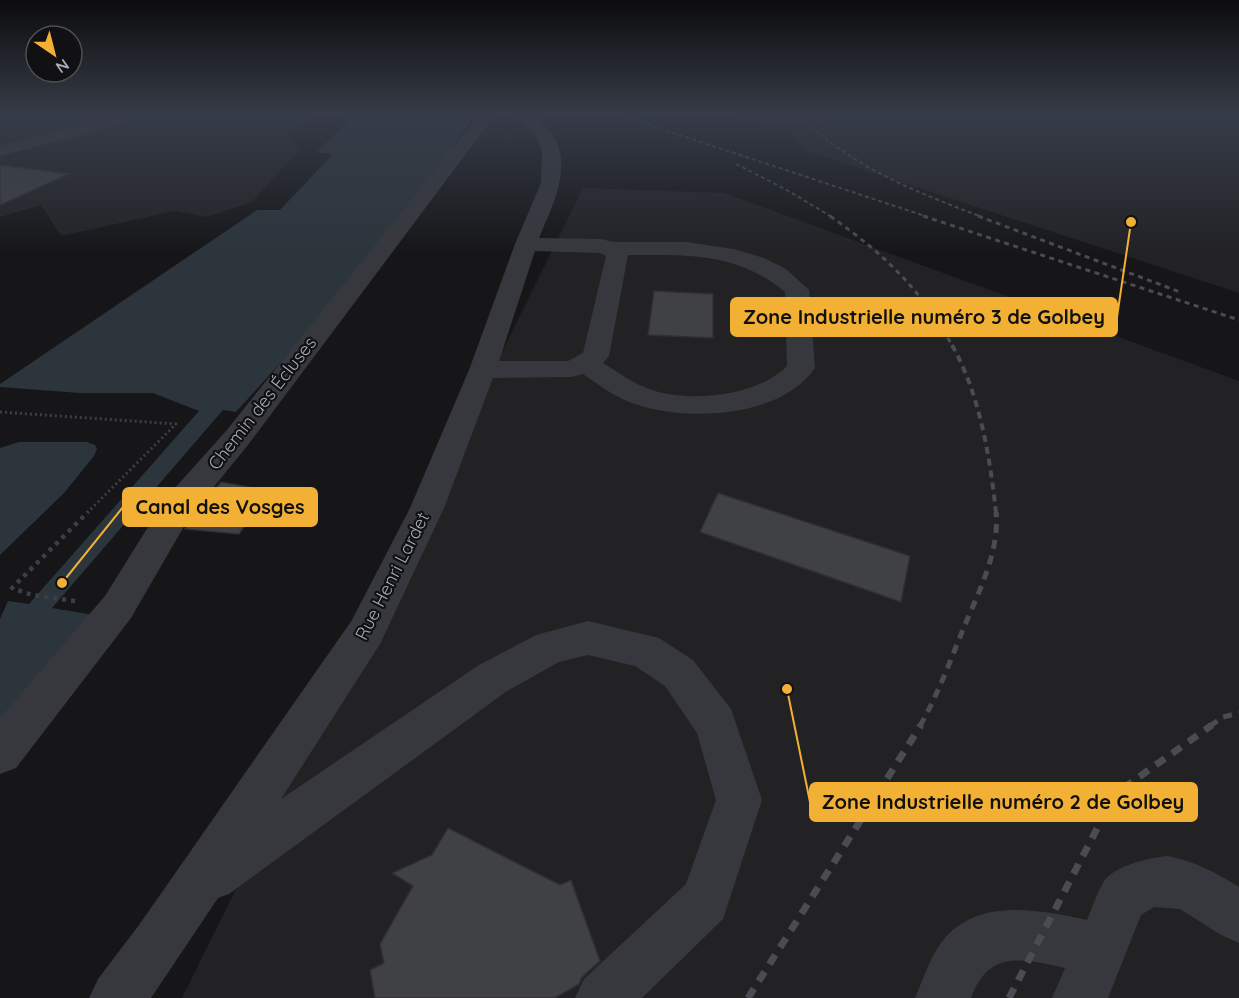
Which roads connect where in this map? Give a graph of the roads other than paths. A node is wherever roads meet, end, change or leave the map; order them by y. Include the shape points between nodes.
1 (451, 162) edge
2 (551, 162) edge
3 (526, 244) junction
4 (612, 249) junction
5 (585, 364) junction
6 (483, 370) junction
7 (0, 752) edge
8 (196, 886) junction
9 (1239, 917) edge
10 (1100, 950) junction
11 (117, 998) edge
12 (603, 998) edge
13 (943, 998) edge
14 (1080, 998) edge

1 - 7 street, Chemin des Écluses via 237,438 178,507 118,607
2 - 3 street, Rue Henri Lardet via 551,183
3 - 4 street
3 - 6 street, Rue Henri Lardet
4 - 5 street via 617,255 596,356
4 - 5 street via 706,249 750,259 783,276 797,290 801,368 786,383 758,395 702,405 642,397
5 - 6 street via 571,369
6 - 8 street, Rue Henri Lardet via 427,508 366,632
8 - 11 street, Rue Henri Lardet
8 - 12 street via 493,678 550,647 588,638 645,651 679,673 716,724 739,800 705,901
9 - 10 street via 1197,889 1158,879 1137,886 1123,897
10 - 13 street via 1040,936 987,938 961,959
10 - 14 street

